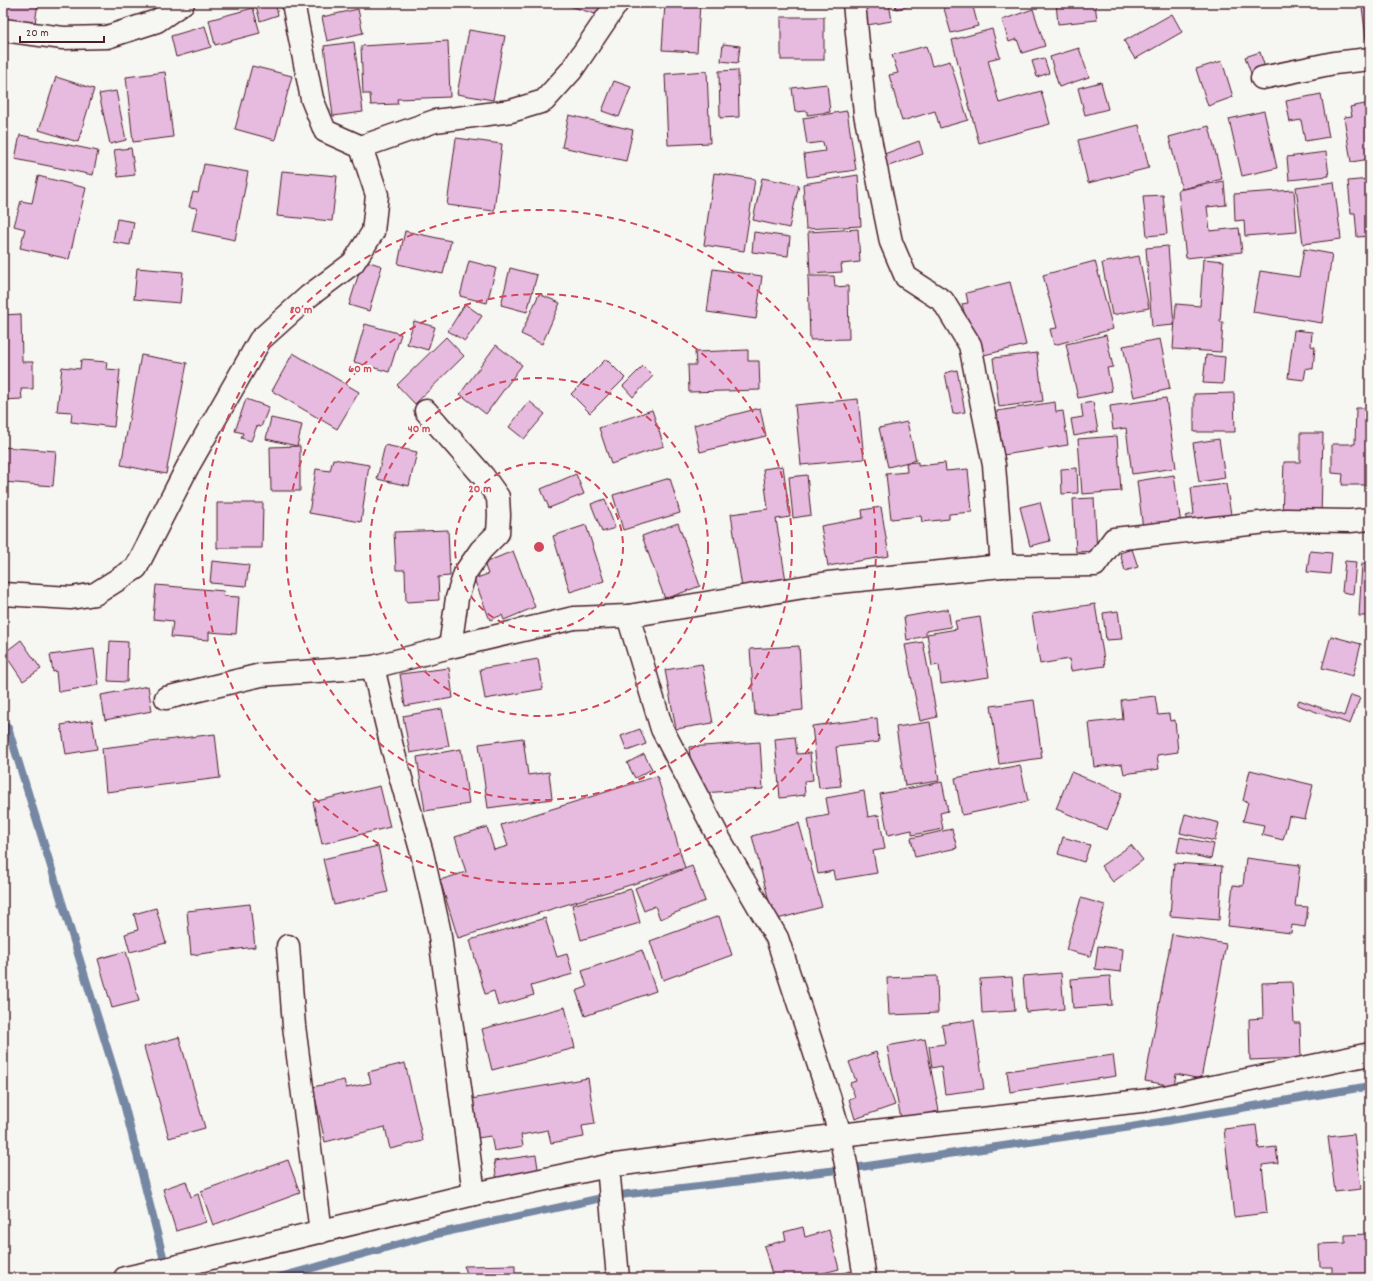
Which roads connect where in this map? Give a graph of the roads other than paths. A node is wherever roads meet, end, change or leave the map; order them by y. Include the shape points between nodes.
1 (183, 3) edge
2 (293, 3) edge
3 (617, 3) edge
4 (854, 3) edge
5 (3, 30) edge
6 (1370, 59) edge
7 (1262, 78) dead end
8 (361, 147) junction
9 (426, 411) dead end
10 (1370, 519) edge
11 (1002, 566) junction
12 (3, 594) edge
13 (628, 616) junction
14 (450, 647) junction
15 (373, 667) junction
16 (166, 698) dead end
17 (288, 946) dead end
18 (1370, 1054) edge
19 (840, 1135) junction
20 (608, 1166) junction
21 (474, 1194) junction
22 (321, 1232) junction
23 (125, 1278) edge
24 (618, 1278) edge
25 (865, 1278) edge

1 - 5 street via 157,21 107,37 62,38
2 - 8 street via 312,99 325,131
3 - 8 street via 571,71 544,101 511,111 435,121
4 - 11 street via 865,114 891,242 906,277 943,301 970,345 994,465
6 - 7 street via 1334,63
8 - 12 street via 377,195 373,232 352,263 309,296 260,340 187,468 136,568 95,594 71,598
9 - 14 street via 498,497 498,533 481,550 465,573 457,598
10 - 11 street via 1286,520 1114,540 1095,565
11 - 13 street via 828,583
13 - 14 street via 574,618
13 - 19 street via 662,729 720,840 778,938
14 - 15 street
15 - 16 street via 261,675
15 - 21 street via 422,852 439,929
17 - 22 street via 294,1026
18 - 19 street via 1150,1100
19 - 20 street
19 - 25 street
20 - 21 street
20 - 24 street
21 - 22 street
22 - 23 street

